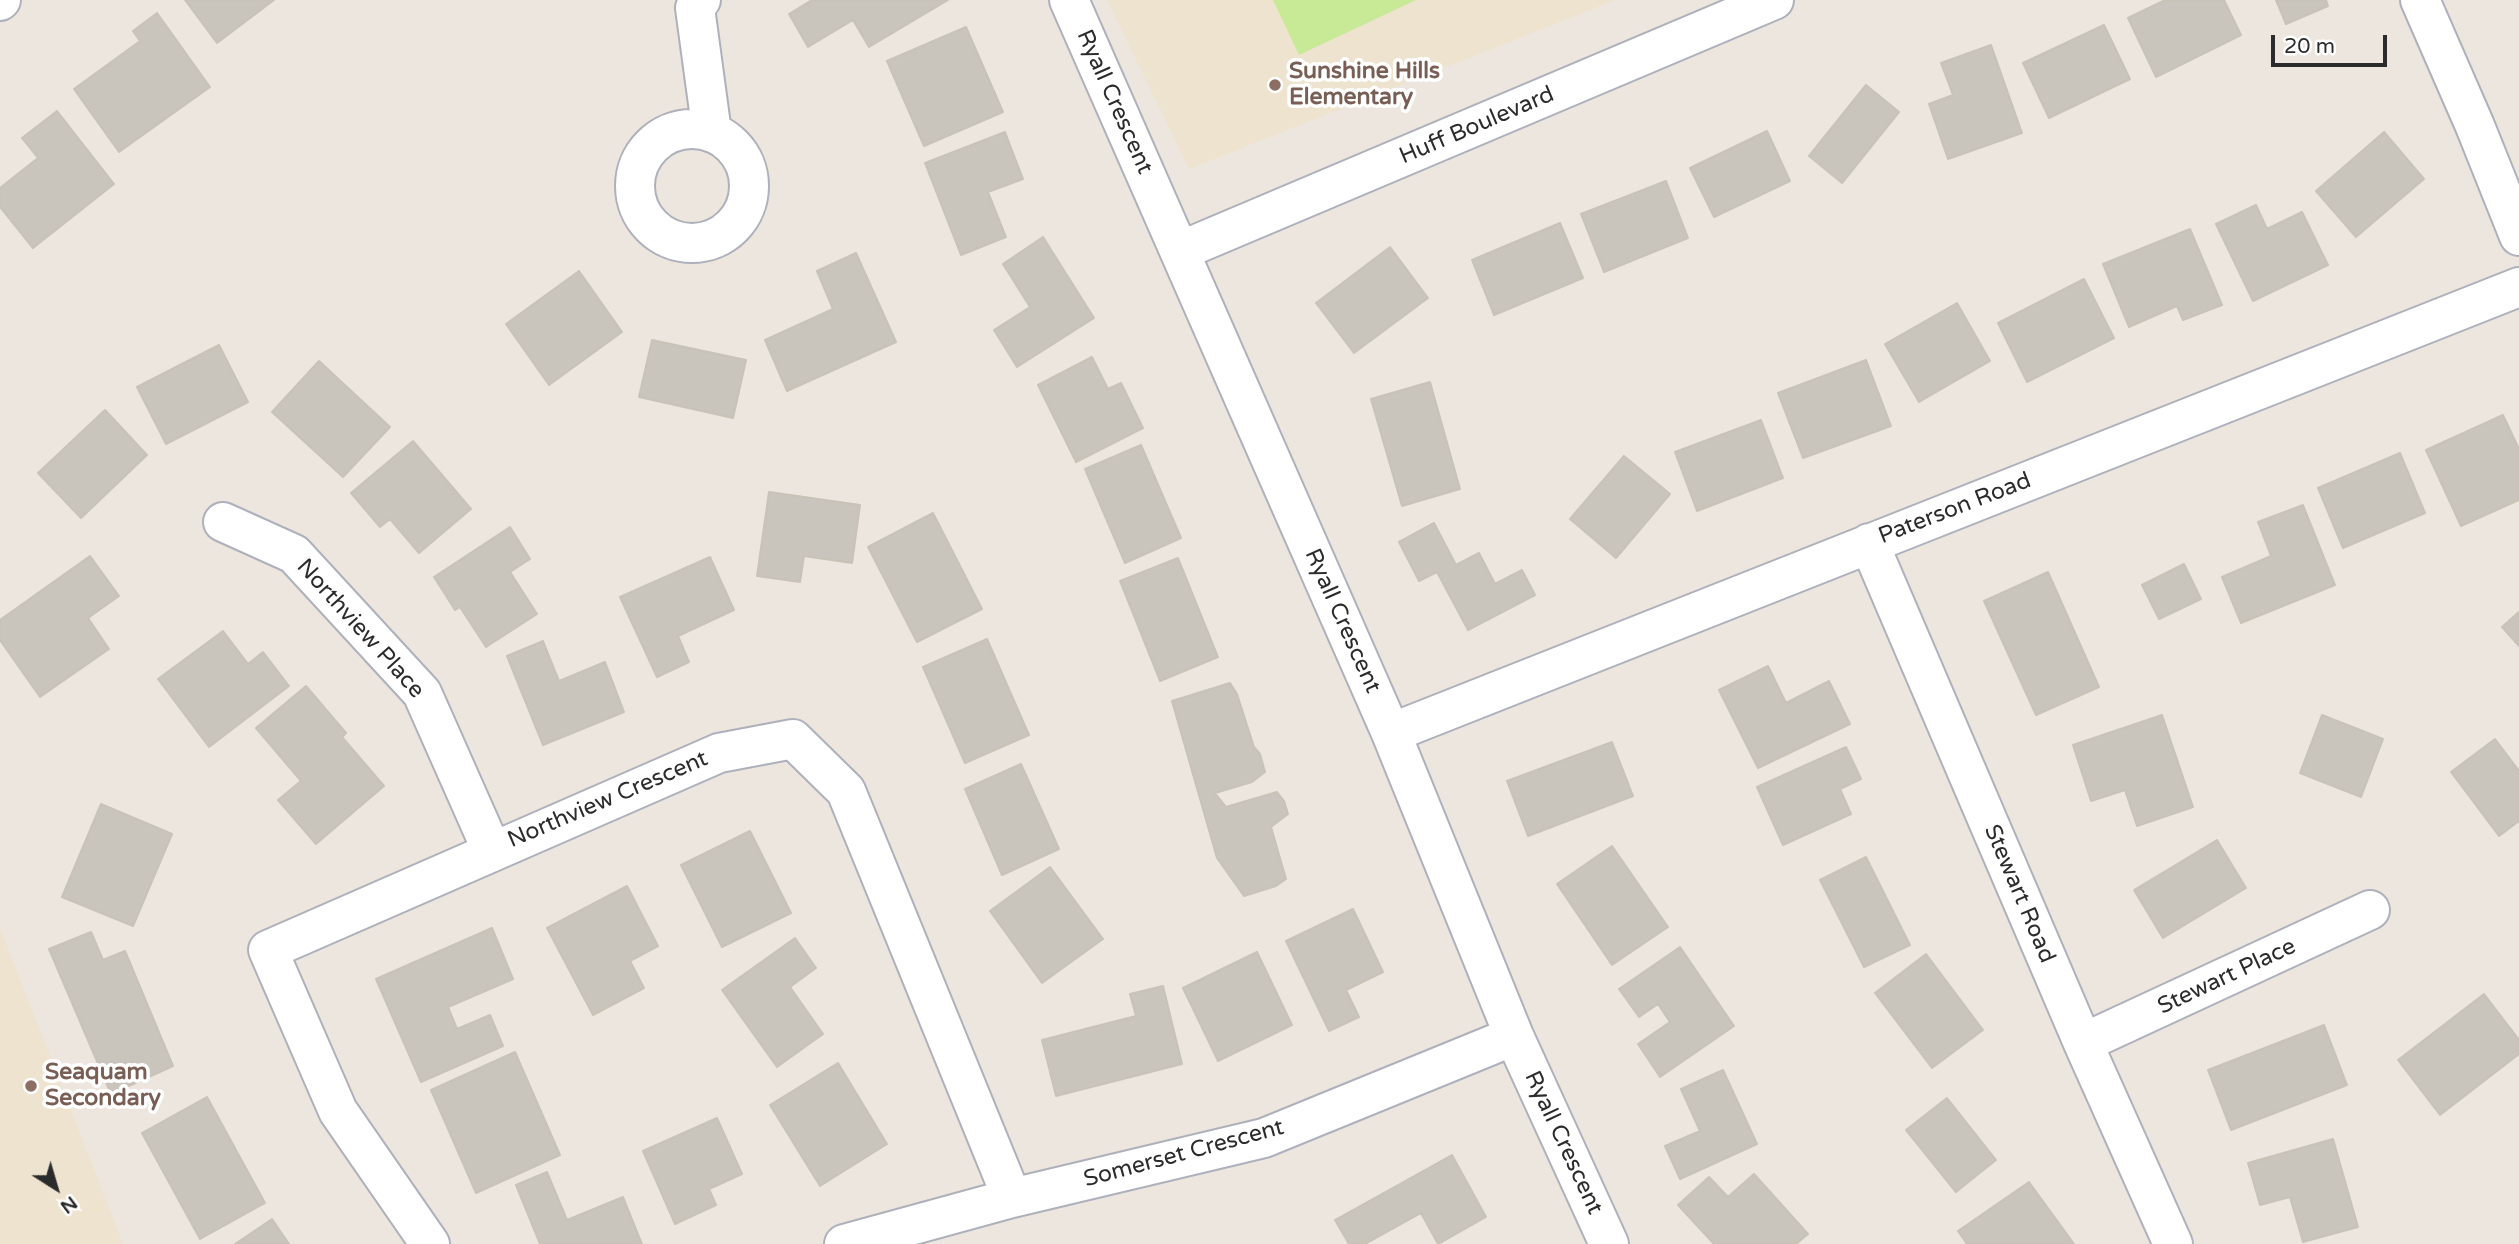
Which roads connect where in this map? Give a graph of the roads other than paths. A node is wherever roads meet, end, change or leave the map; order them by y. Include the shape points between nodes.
1 (701, 0) edge
2 (1069, 0) edge
3 (1774, 0) edge
4 (2420, 0) edge
5 (712, 133) dead end
6 (2519, 236) edge
7 (1180, 251) junction
8 (2519, 287) edge
9 (223, 522) dead end
10 (1869, 543) junction
11 (1391, 733) junction
12 (492, 850) junction
13 (2370, 910) dead end
14 (1514, 1036) junction
15 (2083, 1043) junction
16 (1012, 1198) junction
17 (430, 1244) edge
18 (844, 1244) edge
19 (1609, 1244) edge
20 (2173, 1244) edge

1 - 5 street via 695,8
2 - 7 street, Ryall Crescent
3 - 7 street, Huff Boulevard
4 - 6 street
7 - 11 street, Ryall Crescent
8 - 10 street, Paterson Road
9 - 12 street, Northview Place via 294,554 422,693
10 - 11 street, Paterson Road
10 - 15 street, Stewart Road
11 - 14 street, Ryall Crescent
12 - 16 street, Northview Crescent via 719,753 793,739 846,790
12 - 17 street, Northview Crescent via 268,950 338,1111
13 - 15 street, Stewart Place
14 - 16 street, Somerset Crescent via 1264,1138
14 - 19 street, Ryall Crescent
15 - 20 street, Stewart Road
16 - 18 street, Somerset Crescent

